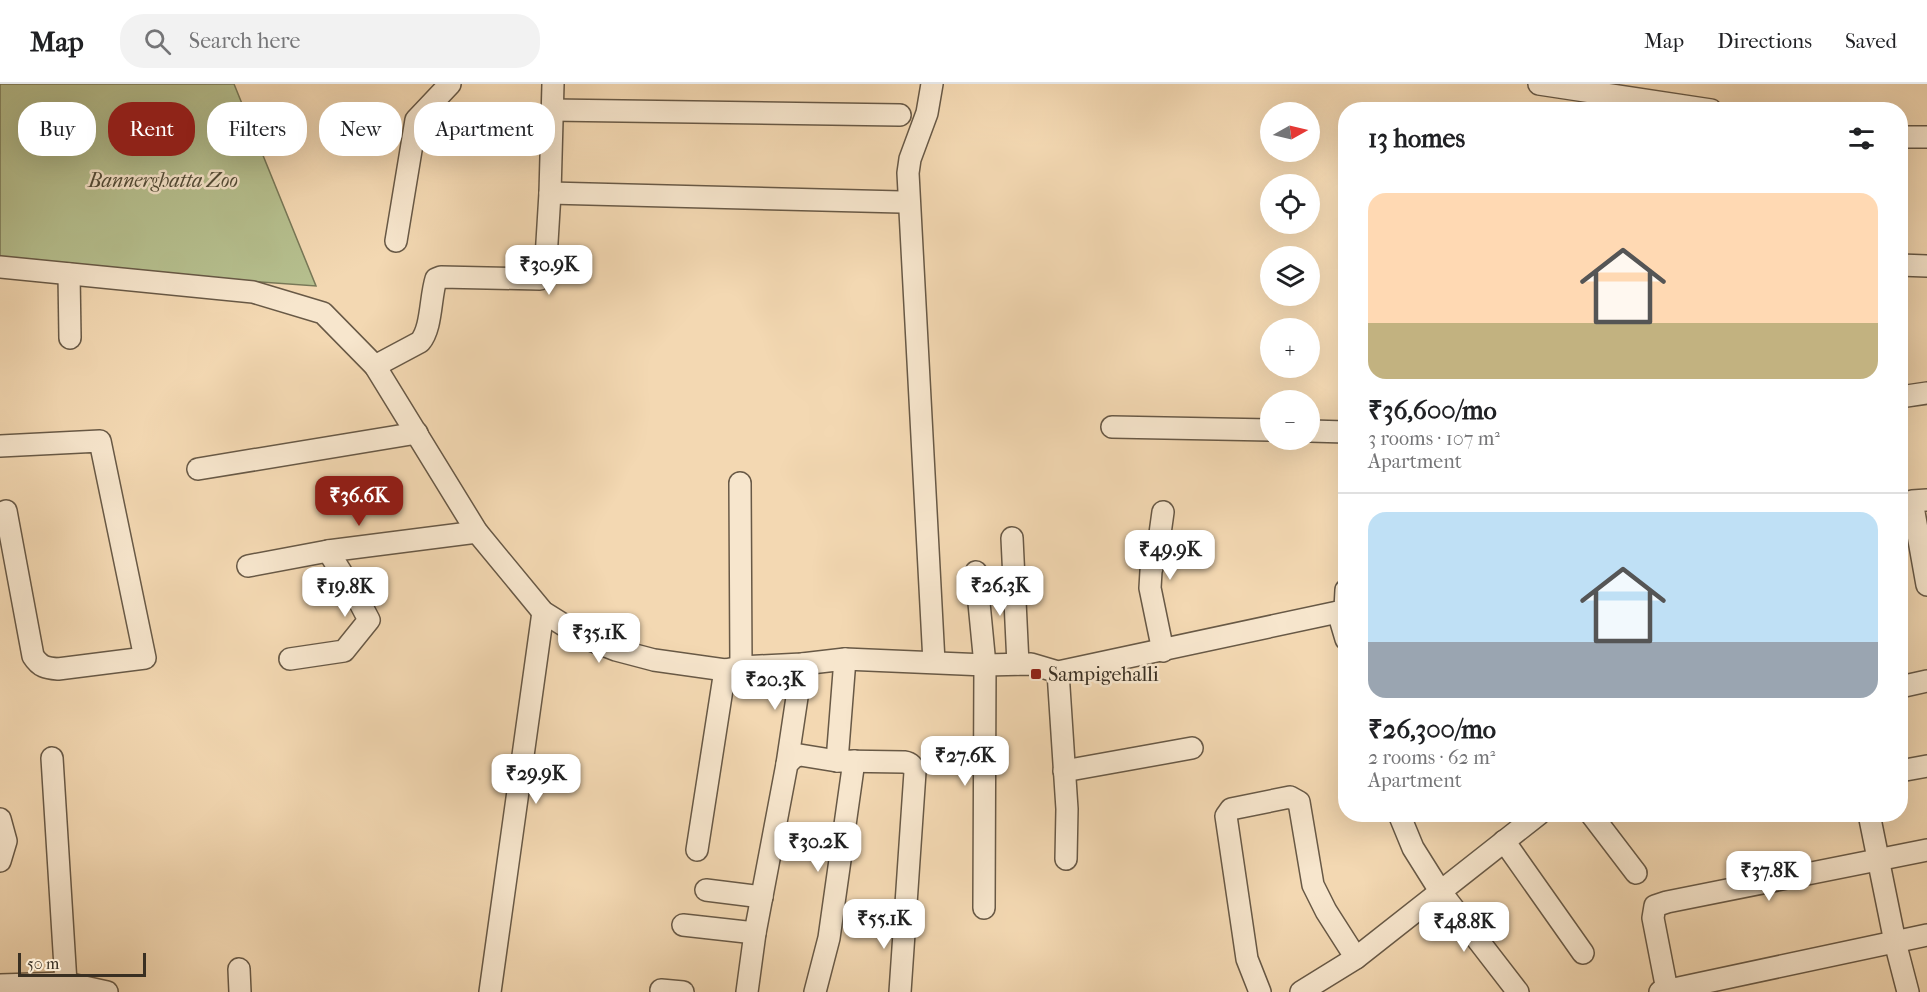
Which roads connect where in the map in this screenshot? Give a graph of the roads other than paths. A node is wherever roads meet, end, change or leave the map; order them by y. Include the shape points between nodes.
1 (450, 84) edge
2 (553, 84) edge
3 (932, 84) edge
4 (1539, 84) edge
5 (1637, 91) edge
6 (552, 102) edge
7 (1680, 102) edge
8 (555, 110) edge
9 (900, 115) dead end
10 (1908, 137) edge
11 (1927, 137) edge
12 (551, 156) edge
13 (550, 193) junction
14 (901, 202) dead end
15 (396, 241) dead end
16 (1908, 265) edge
17 (1927, 266) edge
18 (0, 267) edge
19 (69, 274) junction
20 (70, 338) dead end
21 (375, 366) junction
22 (1927, 393) edge
23 (1908, 396) edge
24 (1112, 427) dead end
25 (1260, 430) edge
26 (1320, 431) edge
27 (1338, 432) edge
28 (417, 433) junction
29 (0, 446) edge
30 (198, 469) dead end
31 (740, 483) dead end
32 (1927, 500) edge
33 (6, 511) dead end
34 (1163, 512) dead end
35 (477, 531) junction
36 (1012, 538) dead end
37 (328, 551) junction
38 (248, 566) dead end
39 (976, 572) dead end
40 (1927, 585) edge
41 (1338, 611) edge
42 (543, 612) junction
43 (1163, 651) junction
44 (290, 659) dead end
45 (845, 659) junction
46 (934, 662) junction
47 (802, 664) junction
48 (1018, 664) junction
49 (985, 665) junction
50 (733, 669) junction
51 (1058, 672) junction
52 (1927, 681) edge
53 (1908, 685) edge
54 (1192, 748) dead end
55 (52, 758) dead end
56 (845, 761) junction
57 (787, 764) junction
58 (1927, 766) edge
59 (1908, 770) edge
60 (1064, 771) junction
61 (0, 819) edge
62 (1402, 822) edge
63 (1529, 822) edge
64 (1596, 822) edge
65 (1871, 822) edge
66 (1504, 841) junction
67 (697, 850) dead end
68 (1927, 850) edge
69 (1066, 858) dead end
70 (1879, 860) junction
71 (0, 861) edge
72 (1636, 873) dead end
73 (706, 890) dead end
74 (1440, 891) junction
75 (762, 897) junction
76 (984, 909) dead end
77 (683, 925) dead end
78 (755, 933) junction
79 (1927, 935) edge
80 (1895, 942) junction
81 (1583, 953) dead end
82 (1356, 958) junction
83 (239, 969) dead end
84 (66, 983) junction
85 (0, 985) edge
86 (661, 990) dead end
87 (1664, 991) edge
88 (107, 992) edge
89 (240, 992) edge
90 (490, 992) edge
91 (683, 992) edge
92 (747, 992) edge
93 (815, 992) edge
94 (900, 992) edge
95 (1260, 992) edge
96 (1301, 992) edge
97 (1518, 992) edge
98 (1908, 992) edge

1 - 15 street via 416,120
2 - 6 street
3 - 46 street via 908,173
4 - 5 street
5 - 7 street
8 - 9 street
10 - 11 street
12 - 13 street
13 - 14 street
13 - 21 street via 545,275 540,279 436,279 425,336
16 - 17 street
18 - 19 street
19 - 20 street
19 - 21 street via 253,292 323,313
21 - 28 street
22 - 23 street
24 - 25 street
26 - 27 street
28 - 30 street
28 - 35 street
29 - 33 street via 100,441 145,658 58,669 38,663 33,656
31 - 50 street
32 - 40 street via 1912,501
34 - 43 street via 1150,588
35 - 37 street
35 - 42 street
36 - 48 street
37 - 38 street
37 - 44 street via 369,620 344,651
39 - 49 street
41 - 43 street
42 - 50 street via 583,637 616,650 654,660
42 - 90 street
43 - 51 street
45 - 46 street
45 - 47 street
45 - 56 street
46 - 49 street
47 - 50 street
47 - 57 street
48 - 49 street
48 - 51 street
49 - 76 street
50 - 67 street
51 - 60 street
52 - 53 street
54 - 60 street
55 - 84 street
56 - 57 street via 800,755
56 - 93 street via 829,938
56 - 94 street via 910,763 915,772
57 - 75 street
58 - 59 street
60 - 69 street
61 - 71 street via 6,841
62 - 74 street via 1413,848
63 - 66 street
64 - 72 street
65 - 70 street
66 - 74 street
66 - 81 street
68 - 70 street
70 - 80 street
70 - 87 street via 1655,906 1653,918
73 - 75 street
74 - 82 street
74 - 97 street
75 - 78 street
77 - 78 street
78 - 92 street
79 - 80 street
80 - 87 street
80 - 98 street
82 - 95 street via 1313,885 1299,802 1290,797 1231,809 1226,816 1247,959
82 - 96 street
83 - 89 street
84 - 85 street
84 - 88 street
86 - 91 street

